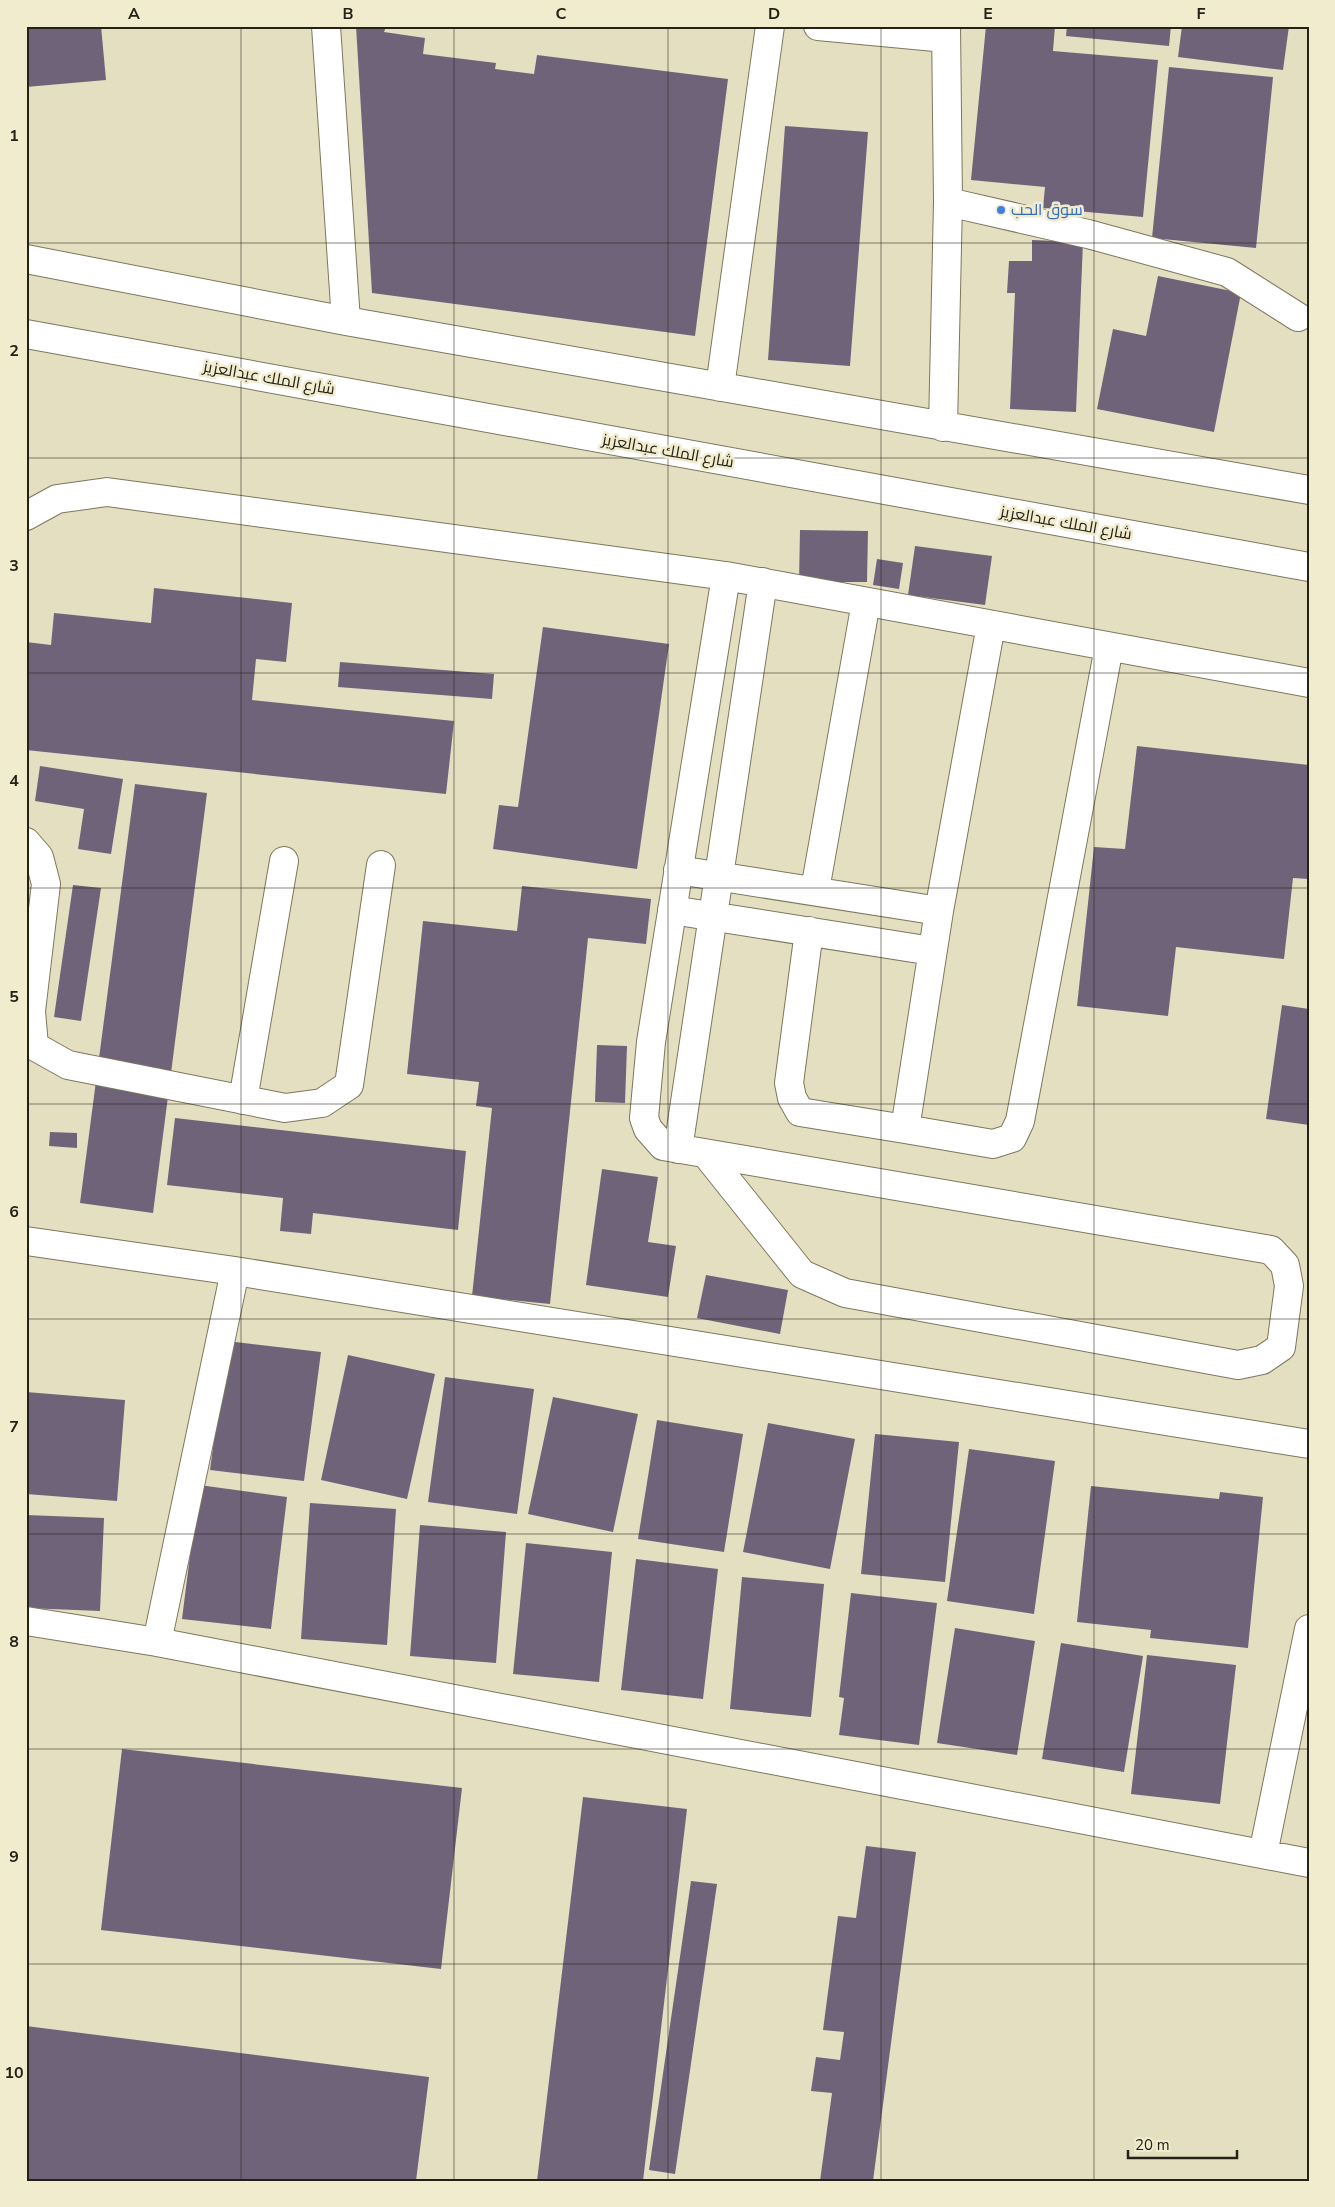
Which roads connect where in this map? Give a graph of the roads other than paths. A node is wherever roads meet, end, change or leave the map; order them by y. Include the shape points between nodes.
1 (326, 26) edge
2 (770, 26) edge
3 (818, 26) edge
4 (946, 32) edge
5 (948, 202) junction
6 (26, 259) edge
7 (1298, 317) dead end
8 (346, 322) junction
9 (26, 334) edge
10 (720, 387) junction
11 (943, 427) junction
12 (1309, 490) edge
13 (26, 516) edge
14 (1309, 567) edge
15 (726, 576) junction
16 (763, 582) junction
17 (866, 602) junction
18 (991, 625) junction
19 (1109, 647) junction
20 (1309, 683) edge
21 (26, 842) edge
22 (284, 861) dead end
23 (381, 865) dead end
24 (678, 870) junction
25 (719, 876) junction
26 (815, 890) junction
27 (672, 910) junction
28 (939, 911) junction
29 (713, 915) junction
30 (809, 931) junction
31 (932, 951) junction
32 (243, 1100) junction
33 (905, 1129) junction
34 (678, 1149) junction
35 (706, 1154) junction
36 (26, 1240) edge
37 (235, 1271) junction
38 (1309, 1444) edge
39 (26, 1621) edge
40 (1309, 1629) edge
41 (157, 1642) junction
42 (1263, 1854) junction
43 (1309, 1862) edge

1 - 8 street
2 - 10 street
3 - 4 street
4 - 5 street
5 - 7 street via 1088,234 1227,272
5 - 11 street
6 - 8 street
8 - 10 street
9 - 14 street, شارع الملك عبدالعزيز
10 - 11 street
11 - 12 street
13 - 15 street via 57,499 107,492
15 - 16 street
15 - 24 street
16 - 17 street
16 - 25 street
17 - 18 street
17 - 26 street
18 - 19 street
18 - 28 street
19 - 20 street
19 - 33 street via 1020,1121 1012,1138 993,1144
21 - 32 street via 39,857 46,884 31,1011 34,1046 68,1065
22 - 32 street
23 - 32 street via 348,1085 322,1103 285,1108
24 - 25 street
24 - 27 street
25 - 26 street
25 - 29 street
26 - 28 street
27 - 29 street
27 - 34 street via 651,1042 644,1118 648,1129 663,1146
28 - 31 street
29 - 30 street
29 - 34 street
30 - 31 street
30 - 33 street via 789,1083 792,1098 800,1112
31 - 33 street
34 - 35 street
35 - 35 street via 1271,1250 1285,1265 1289,1286 1281,1347 1262,1360 1238,1365 846,1293 802,1274
36 - 37 street
37 - 38 street
37 - 41 street
39 - 41 street
40 - 42 street
41 - 42 street
42 - 43 street

